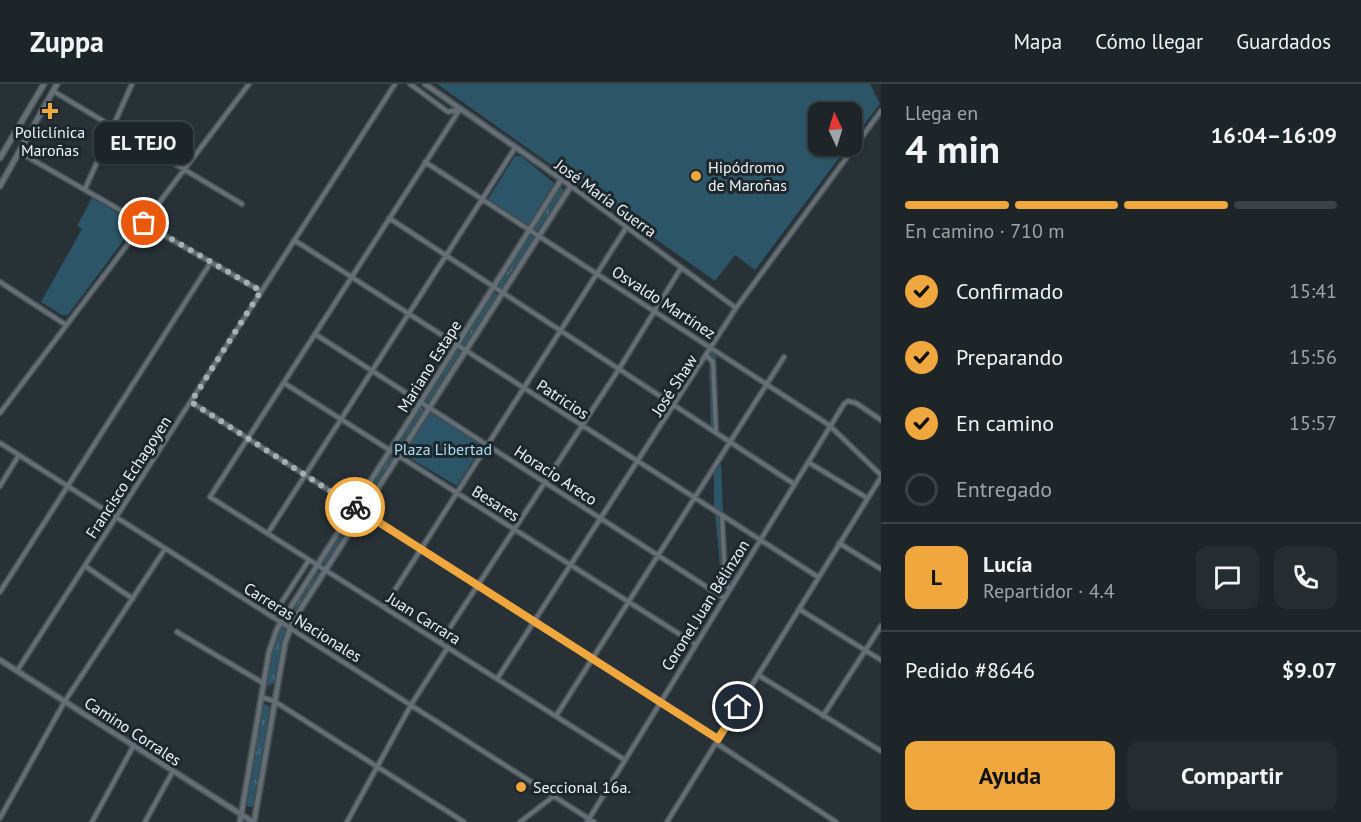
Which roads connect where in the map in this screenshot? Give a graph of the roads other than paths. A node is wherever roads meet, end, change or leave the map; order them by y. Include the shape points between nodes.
1 (57, 84) edge
2 (132, 84) edge
3 (249, 84) edge
4 (395, 84) edge
5 (410, 84) edge
6 (425, 84) edge
7 (42, 85) edge
8 (53, 91) junction
9 (460, 109) junction
10 (881, 111) edge
11 (111, 127) junction
12 (3, 147) edge
13 (515, 147) junction
14 (19, 152) junction
15 (0, 158) edge
16 (424, 162) junction
17 (184, 170) junction
18 (561, 180) junction
19 (0, 186) edge
20 (571, 186) junction
21 (85, 189) junction
22 (482, 199) junction
23 (242, 204) dead end
24 (388, 218) junction
25 (144, 223) junction
26 (626, 228) junction
27 (529, 230) junction
28 (539, 236) junction
29 (294, 240) junction
30 (446, 256) junction
31 (211, 262) junction
32 (681, 268) junction
33 (596, 272) junction
34 (352, 277) junction
35 (0, 282) edge
36 (493, 286) junction
37 (261, 291) junction
38 (503, 293) junction
39 (736, 308) junction
40 (656, 310) junction
41 (409, 314) junction
42 (66, 325) junction
43 (560, 330) junction
44 (315, 334) junction
45 (457, 344) junction
46 (712, 348) junction
47 (466, 350) junction
48 (706, 356) junction
49 (784, 357) dead end
50 (619, 369) junction
51 (372, 371) junction
52 (284, 383) junction
53 (767, 384) junction
54 (523, 387) junction
55 (421, 401) junction
56 (191, 402) junction
57 (675, 405) junction
58 (430, 408) junction
59 (0, 414) edge
60 (341, 419) junction
61 (881, 420) edge
62 (829, 425) junction
63 (582, 426) junction
64 (716, 433) junction
65 (248, 439) junction
66 (730, 442) junction
67 (0, 443) edge
68 (486, 444) junction
69 (389, 450) junction
70 (19, 455) junction
71 (399, 456) junction
72 (808, 462) junction
73 (638, 463) junction
74 (305, 475) junction
75 (881, 476) edge
76 (545, 482) junction
77 (795, 484) junction
78 (0, 486) edge
79 (69, 486) junction
80 (457, 493) junction
81 (867, 498) junction
82 (693, 499) junction
83 (353, 506) junction
84 (363, 512) junction
85 (722, 516) junction
86 (116, 517) junction
87 (602, 519) junction
88 (514, 529) junction
89 (268, 533) junction
90 (760, 540) junction
91 (839, 543) junction
92 (165, 549) junction
93 (421, 549) junction
94 (658, 555) junction
95 (309, 560) junction
96 (317, 564) junction
97 (571, 565) junction
98 (85, 566) junction
99 (881, 569) edge
100 (326, 570) junction
101 (818, 577) junction
102 (477, 585) junction
103 (729, 590) junction
104 (0, 592) edge
105 (133, 598) junction
106 (724, 598) junction
107 (629, 602) junction
108 (384, 607) junction
109 (799, 609) junction
110 (272, 617) junction
111 (280, 622) junction
112 (534, 622) junction
113 (881, 626) edge
114 (290, 628) junction
115 (177, 632) dead end
116 (440, 643) junction
117 (695, 644) junction
118 (448, 647) junction
119 (865, 650) junction
120 (0, 660) edge
121 (592, 660) junction
122 (881, 660) edge
123 (17, 671) junction
124 (758, 675) junction
125 (497, 679) junction
126 (263, 683) junction
127 (261, 697) junction
128 (65, 701) junction
129 (274, 701) junction
130 (659, 703) junction
131 (411, 705) junction
132 (556, 716) junction
133 (823, 716) junction
134 (717, 741) junction
135 (134, 746) junction
136 (881, 751) edge
137 (625, 760) junction
138 (379, 768) junction
139 (173, 771) junction
140 (554, 796) junction
141 (241, 814) junction
142 (0, 818) edge
143 (588, 820) edge
144 (92, 822) edge
145 (145, 822) edge
146 (240, 822) edge
147 (253, 822) edge
148 (347, 822) edge
149 (464, 822) edge
150 (520, 822) edge
151 (594, 822) edge
152 (667, 822) edge
153 (836, 822) edge

1 - 8 main road
2 - 11 street
3 - 17 street
4 - 29 street, Francisco Echagoyen
5 - 9 street, José María Guerra via 448,112
6 - 9 street, José María Guerra
7 - 12 main road
8 - 11 street
8 - 14 main road
9 - 13 street, José María Guerra
9 - 16 street
10 - 39 street, José Shaw
11 - 17 street
11 - 21 street
12 - 15 main road
13 - 18 street, José María Guerra
13 - 22 street
14 - 19 main road
14 - 21 street
16 - 22 street, Osvaldo Martínez
16 - 24 street
17 - 23 street
17 - 25 street
18 - 20 street, José María Guerra
18 - 27 street, Mariano Estape
20 - 26 street, José María Guerra
20 - 28 street, Mariano Estape
21 - 25 street
22 - 27 street, Osvaldo Martínez
22 - 30 street
24 - 30 street
24 - 34 street
25 - 31 street
25 - 42 street
26 - 32 street, José María Guerra
26 - 33 street
27 - 28 street, Osvaldo Martínez
27 - 36 street, Mariano Estape
28 - 33 street, Osvaldo Martínez
28 - 38 street, Mariano Estape
29 - 34 street, Patricios
29 - 37 street, Francisco Echagoyen
30 - 36 street
30 - 41 street
31 - 37 street
31 - 79 street
32 - 39 street, José María Guerra
32 - 40 street
33 - 40 street, Osvaldo Martínez
33 - 43 street
34 - 41 street, Patricios
34 - 44 street
35 - 42 street
36 - 38 street
36 - 45 street, Mariano Estape
37 - 56 street, Francisco Echagoyen
38 - 43 street
38 - 47 street, Mariano Estape
39 - 46 street, José Shaw
40 - 46 street, Osvaldo Martínez
40 - 50 street
41 - 45 street, Patricios
41 - 51 street
42 - 59 street
43 - 50 street
43 - 54 street
44 - 51 street, Horacio Areco
44 - 52 street
45 - 47 street, Patricios
45 - 55 street, Mariano Estape
46 - 48 street, José Shaw
46 - 53 street, Osvaldo Martínez
47 - 54 street, Patricios
47 - 58 street, Mariano Estape
48 - 57 street, José Shaw
48 - 64 street via 713,362
49 - 53 street
50 - 57 street
50 - 63 street
51 - 55 street, Horacio Areco
51 - 60 street
52 - 60 street, Besares
52 - 65 street
53 - 62 street, Osvaldo Martínez
53 - 66 street
54 - 63 street, Patricios
54 - 68 street
55 - 58 street, Horacio Areco
55 - 69 street, Mariano Estape
56 - 65 street
56 - 86 street, Francisco Echagoyen
57 - 64 street
57 - 73 street, José Shaw
58 - 68 street, Horacio Areco
58 - 71 street, Mariano Estape
60 - 69 street, Besares
60 - 74 street
61 - 62 street, Coronel Juan Bélinzon via 856,403 846,402
62 - 72 street, Coronel Juan Bélinzon
62 - 75 street, Osvaldo Martínez
63 - 73 street, Patricios
63 - 76 street
64 - 66 street
65 - 74 street
65 - 89 street, Juan Carrara via 210,497
66 - 77 street
66 - 82 street
67 - 70 street, Carreras Nacionales
68 - 76 street, Horacio Areco
68 - 80 street
69 - 71 street, Besares
69 - 83 street, Mariano Estape
70 - 78 street
70 - 79 street, Carreras Nacionales
71 - 80 street, Besares
71 - 84 street, Mariano Estape
72 - 77 street, Coronel Juan Bélinzon
72 - 81 street
73 - 82 street, Patricios
73 - 87 street, José Shaw
74 - 83 street
74 - 89 street
75 - 81 street
76 - 87 street, Horacio Areco
76 - 88 street
77 - 90 street, Coronel Juan Bélinzon
79 - 86 street, Carreras Nacionales
79 - 104 street
80 - 88 street, Besares
80 - 93 street
81 - 91 street
82 - 85 street, Patricios
82 - 94 street
83 - 84 street
83 - 96 street, Mariano Estape
84 - 93 street
84 - 100 street, Mariano Estape
85 - 90 street, Patricios
85 - 103 street via 725,580
86 - 92 street, Carreras Nacionales
86 - 98 street, Francisco Echagoyen
87 - 94 street, Horacio Areco
87 - 97 street, José Shaw
88 - 97 street, Besares
88 - 102 street
89 - 95 street, Juan Carrara
90 - 101 street, Patricios
90 - 103 street, Coronel Juan Bélinzon
91 - 99 street
91 - 101 street
92 - 105 street
92 - 110 street, Carreras Nacionales
93 - 102 street
93 - 108 street
94 - 106 street, Horacio Areco
94 - 107 street
95 - 96 street, Juan Carrara
95 - 110 street
96 - 100 street, Juan Carrara
96 - 111 street, Mariano Estape
97 - 107 street, Besares
97 - 112 street, José Shaw
98 - 105 street
98 - 123 street, Francisco Echagoyen
100 - 108 street, Juan Carrara
100 - 114 street, Mariano Estape
101 - 109 street
102 - 112 street
102 - 116 street
103 - 106 street, Coronel Juan Bélinzon
105 - 128 street
106 - 117 street, Coronel Juan Bélinzon
107 - 117 street, Besares
107 - 121 street
108 - 116 street, Juan Carrara
109 - 119 street
109 - 124 street
110 - 111 street, Carreras Nacionales
111 - 114 street, Carreras Nacionales
111 - 126 street, Mariano Estape
112 - 121 street
112 - 125 street, José Shaw
113 - 119 street
114 - 129 street, Mariano Estape
114 - 131 street, Carreras Nacionales
115 - 126 street
116 - 118 street, Juan Carrara
117 - 130 street, Coronel Juan Bélinzon
118 - 125 street, Juan Carrara
118 - 131 street
119 - 122 street
119 - 133 street
120 - 123 street, Camino Corrales
121 - 130 street
121 - 132 street
123 - 128 street, Camino Corrales
124 - 133 street
124 - 134 street
125 - 132 street, Juan Carrara
126 - 127 street, Mariano Estape
127 - 129 street
127 - 141 street, Mariano Estape
128 - 135 street, Camino Corrales
128 - 142 street
129 - 138 street
129 - 147 street, Mariano Estape
130 - 134 street
130 - 137 street, Coronel Juan Bélinzon
131 - 138 street
131 - 140 street, Carreras Nacionales
132 - 137 street, Juan Carrara
133 - 136 street
134 - 152 street
134 - 153 street
135 - 139 street, Camino Corrales
135 - 144 street
137 - 143 street, Coronel Juan Bélinzon
138 - 148 street
138 - 149 street
139 - 141 street, Camino Corrales
139 - 145 street
140 - 143 street, Carreras Nacionales
140 - 150 street
141 - 146 street, Mariano Estape
141 - 147 street, Camino Corrales
143 - 151 street, Carreras Nacionales

